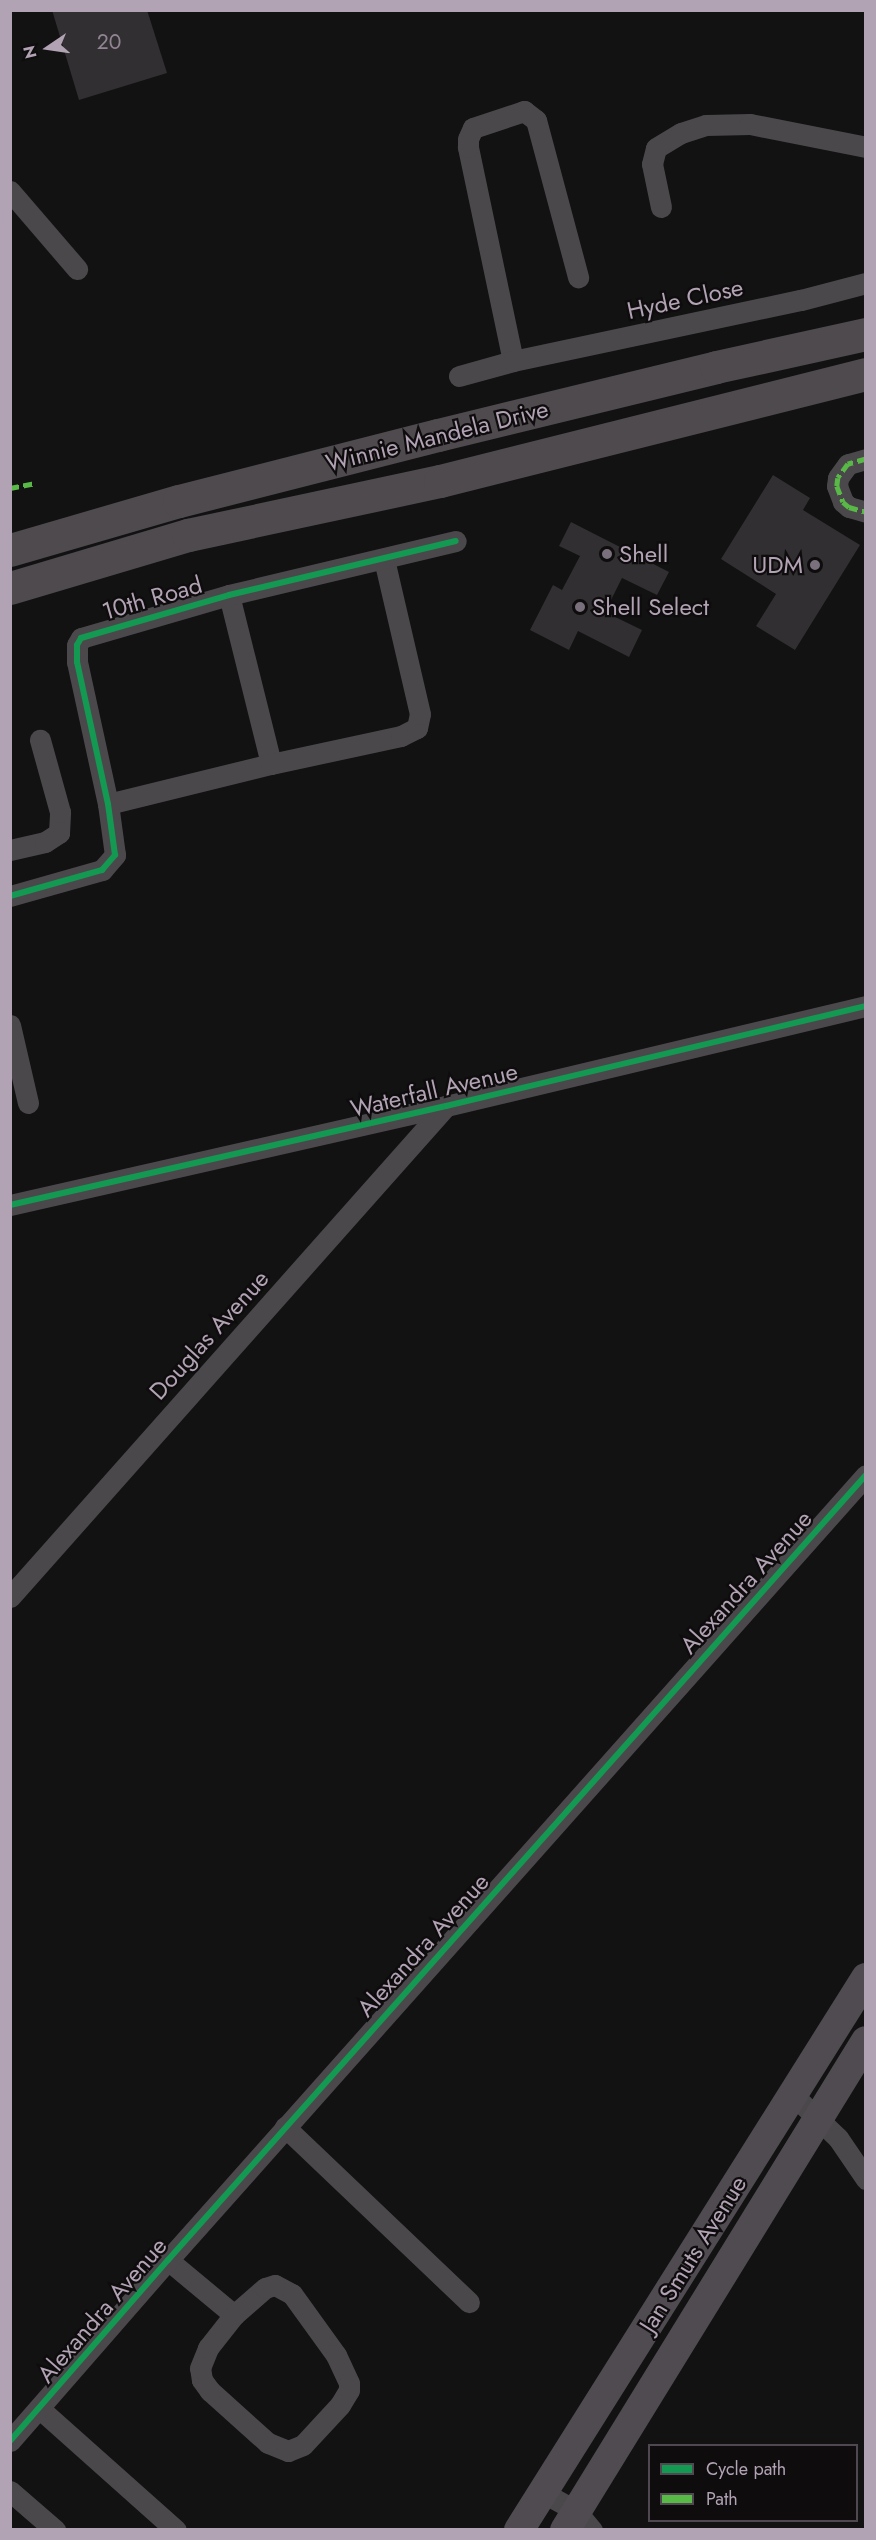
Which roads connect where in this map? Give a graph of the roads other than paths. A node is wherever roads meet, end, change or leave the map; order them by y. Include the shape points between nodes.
1 (866, 147) edge
2 (10, 191) edge
3 (661, 207) dead end
4 (77, 269) dead end
5 (578, 277) dead end
6 (866, 283) edge
7 (866, 334) edge
8 (513, 361) junction
9 (866, 374) edge
10 (459, 376) dead end
11 (866, 459) edge
12 (866, 512) edge
13 (456, 541) dead end
14 (10, 550) edge
15 (384, 559) junction
16 (10, 588) edge
17 (229, 595) junction
18 (40, 740) dead end
19 (271, 764) junction
20 (108, 804) junction
21 (10, 850) edge
22 (10, 896) edge
23 (866, 1006) edge
24 (10, 1025) edge
25 (28, 1103) dead end
26 (446, 1106) junction
27 (10, 1205) edge
28 (866, 1474) edge
29 (10, 1597) edge
30 (866, 1978) edge
31 (866, 2041) edge
32 (793, 2095) junction
33 (818, 2116) junction
34 (285, 2127) junction
35 (866, 2179) edge
36 (168, 2260) junction
37 (469, 2302) dead end
38 (234, 2315) junction
39 (40, 2409) junction
40 (10, 2441) edge
41 (10, 2491) edge
42 (542, 2492) junction
43 (577, 2523) edge
44 (55, 2529) edge
45 (176, 2529) edge
46 (519, 2529) edge

1 - 3 street via 750,124 706,125 656,147 652,164
2 - 4 street
5 - 8 street via 536,120 524,111 473,128 468,147
6 - 8 street, Hyde Close
7 - 14 main road, Winnie Mandela Drive via 438,435 179,501
8 - 10 street, Hyde Close
9 - 16 main road, Winnie Mandela Drive via 440,481 188,535
11 - 12 street via 848,464 837,486 843,502
13 - 15 street, 10th Road
15 - 17 street, 10th Road
15 - 19 street via 420,714 417,728 401,736
17 - 19 street
17 - 20 street, 10th Road via 88,635 76,645
18 - 21 street via 60,812 59,833 45,842
19 - 20 street
20 - 22 street, 10th Road via 115,841 110,864 89,875
23 - 26 street, Waterfall Avenue
24 - 25 street
26 - 27 street, Waterfall Avenue
26 - 29 street, Douglas Avenue
28 - 34 street, Alexandra Avenue
30 - 32 main road, Jan Smuts Avenue
31 - 33 main road, Jan Smuts Avenue
32 - 33 street
32 - 42 main road, Jan Smuts Avenue
33 - 35 street
33 - 43 main road, Jan Smuts Avenue
34 - 36 street, Alexandra Avenue
34 - 37 street
36 - 38 street
36 - 39 street, Alexandra Avenue
38 - 38 street via 265,2288 275,2285 286,2289 347,2375 346,2397 299,2448 288,2451 268,2443 202,2380 201,2359
39 - 40 street, Alexandra Avenue
39 - 45 street
41 - 44 street
42 - 43 street
42 - 46 main road, Jan Smuts Avenue

